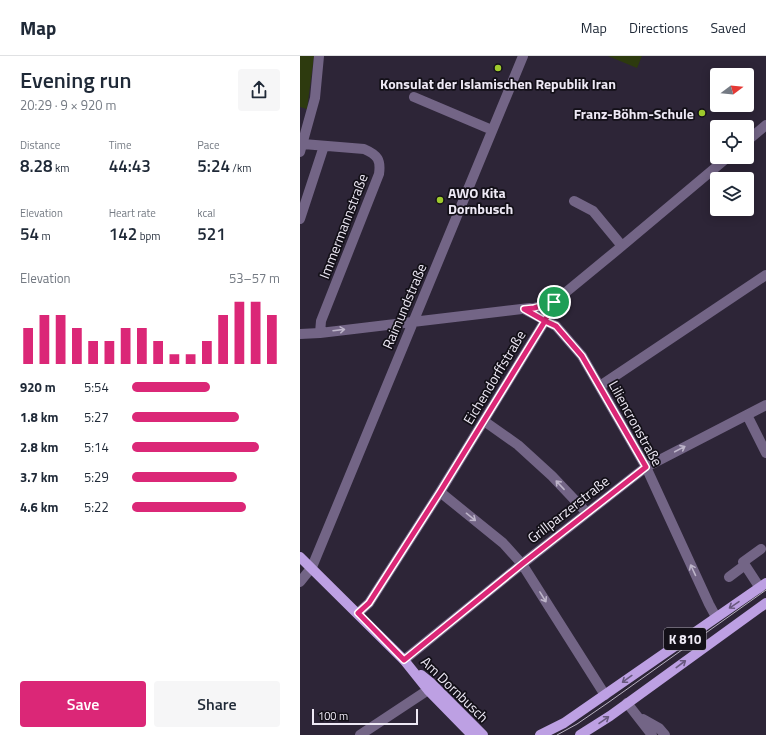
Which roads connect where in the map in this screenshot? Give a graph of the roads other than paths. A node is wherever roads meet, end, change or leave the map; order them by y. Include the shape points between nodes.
1 (319, 56) edge
2 (523, 56) edge
3 (414, 97) dead end
4 (766, 124) edge
5 (492, 130) junction
6 (754, 135) edge
7 (324, 146) junction
8 (301, 148) edge
9 (720, 164) edge
10 (574, 201) dead end
11 (300, 219) edge
12 (622, 246) junction
13 (766, 275) edge
14 (554, 302) junction
15 (529, 308) junction
16 (545, 321) junction
17 (412, 322) junction
18 (320, 333) junction
19 (300, 334) edge
20 (600, 386) junction
21 (766, 405) edge
22 (747, 415) junction
23 (484, 421) junction
24 (766, 453) edge
25 (646, 467) junction
26 (440, 492) junction
27 (587, 513) junction
28 (761, 549) dead end
29 (300, 557) edge
30 (522, 564) junction
31 (312, 567) junction
32 (745, 569) junction
33 (729, 577) dead end
34 (300, 582) edge
35 (761, 587) edge
36 (766, 603) edge
37 (358, 613) junction
38 (716, 617) junction
39 (406, 662) junction
40 (428, 690) junction
41 (605, 695) junction
42 (627, 703) junction
43 (639, 718) junction
44 (360, 735) edge
45 (472, 735) edge
46 (483, 735) edge
47 (540, 735) edge
48 (580, 735) edge
49 (652, 735) edge
50 (665, 735) edge

1 - 8 street via 315,98
2 - 5 street, Raimundstraße
3 - 5 street
4 - 6 street
5 - 17 street, Raimundstraße
7 - 8 street, Immermannstraße
7 - 11 street
7 - 18 street, Immermannstraße via 364,149 378,158 380,166 321,321
9 - 12 street, Eichendorffstraße
10 - 12 street via 594,211
12 - 14 street, Eichendorffstraße
13 - 20 street
14 - 15 street
14 - 16 street, Eichendorffstraße
15 - 16 street, Liliencronstraße
15 - 17 street
16 - 20 street, Liliencronstraße via 556,326 582,356
16 - 23 street, Eichendorffstraße
18 -> 17 street
17 - 31 street, Raimundstraße
18 - 19 street
20 - 25 street, Liliencronstraße
21 - 22 street, Grillparzerstraße
22 - 24 street
25 -> 22 street, Grillparzerstraße
23 - 26 street, Eichendorffstraße
27 -> 23 street via 524,450
25 - 27 street, Grillparzerstraße
38 -> 25 street, Liliencronstraße
26 -> 30 street via 503,542
26 - 37 street, Eichendorffstraße via 369,603
27 - 30 street, Grillparzerstraße
28 - 32 street via 743,562
29 - 31 main road, Am Dornbusch
30 - 39 street, Grillparzerstraße
30 -> 41 street
31 - 34 street, Raimundstraße
31 - 37 main road, Am Dornbusch
32 - 33 street
32 - 35 street
35 -> 38 main road, K 810
42 -> 36 main road, K 810
37 - 39 main road, Am Dornbusch
38 -> 41 main road, K 810
39 - 40 main road, Am Dornbusch
39 - 46 main road, Am Dornbusch
40 - 44 street
40 - 45 main road, Am Dornbusch
41 - 47 main road, K 810 via 564,723
42 - 43 street
48 -> 42 main road, K 810
43 - 49 street
43 - 50 street via 659,728

